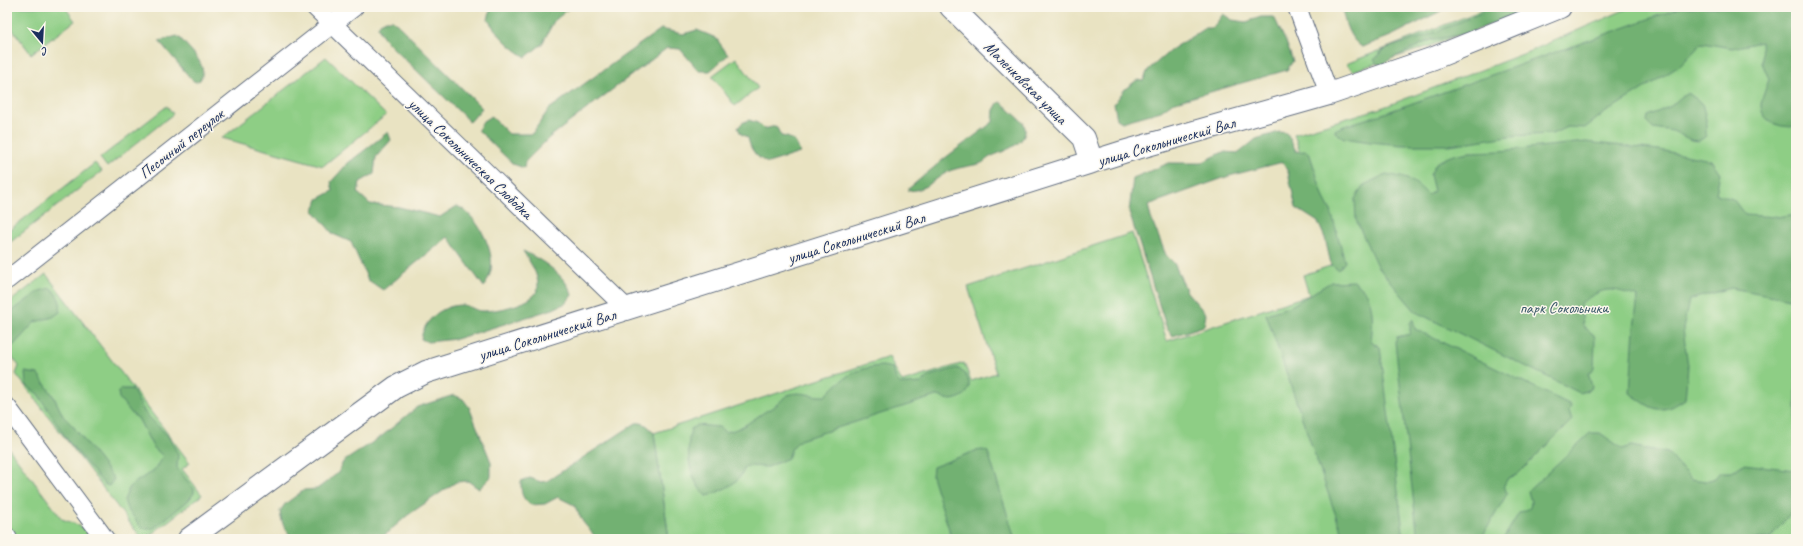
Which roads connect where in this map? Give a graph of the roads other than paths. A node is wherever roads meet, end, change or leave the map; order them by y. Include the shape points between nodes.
1 (315, 7) edge
2 (354, 7) edge
3 (951, 7) edge
4 (1297, 7) edge
5 (1560, 7) edge
6 (333, 24) junction
7 (1329, 94) junction
8 (1092, 162) junction
9 (7, 280) edge
10 (627, 309) junction
11 (7, 407) edge
12 (104, 539) edge
13 (189, 539) edge

1 - 6 street, улица Сокольническая Слободка
2 - 6 street, Песочный переулок
3 - 8 main road, Маленковская улица via 1084,138
4 - 7 street
5 - 7 main road, улица Сокольнический Вал via 1434,58
6 - 9 street, Песочный переулок
6 - 10 street, улица Сокольническая Слободка
7 - 8 main road, улица Сокольнический Вал
8 - 10 main road, улица Сокольнический Вал
10 - 13 main road, улица Сокольнический Вал via 410,379 372,404
11 - 12 street

